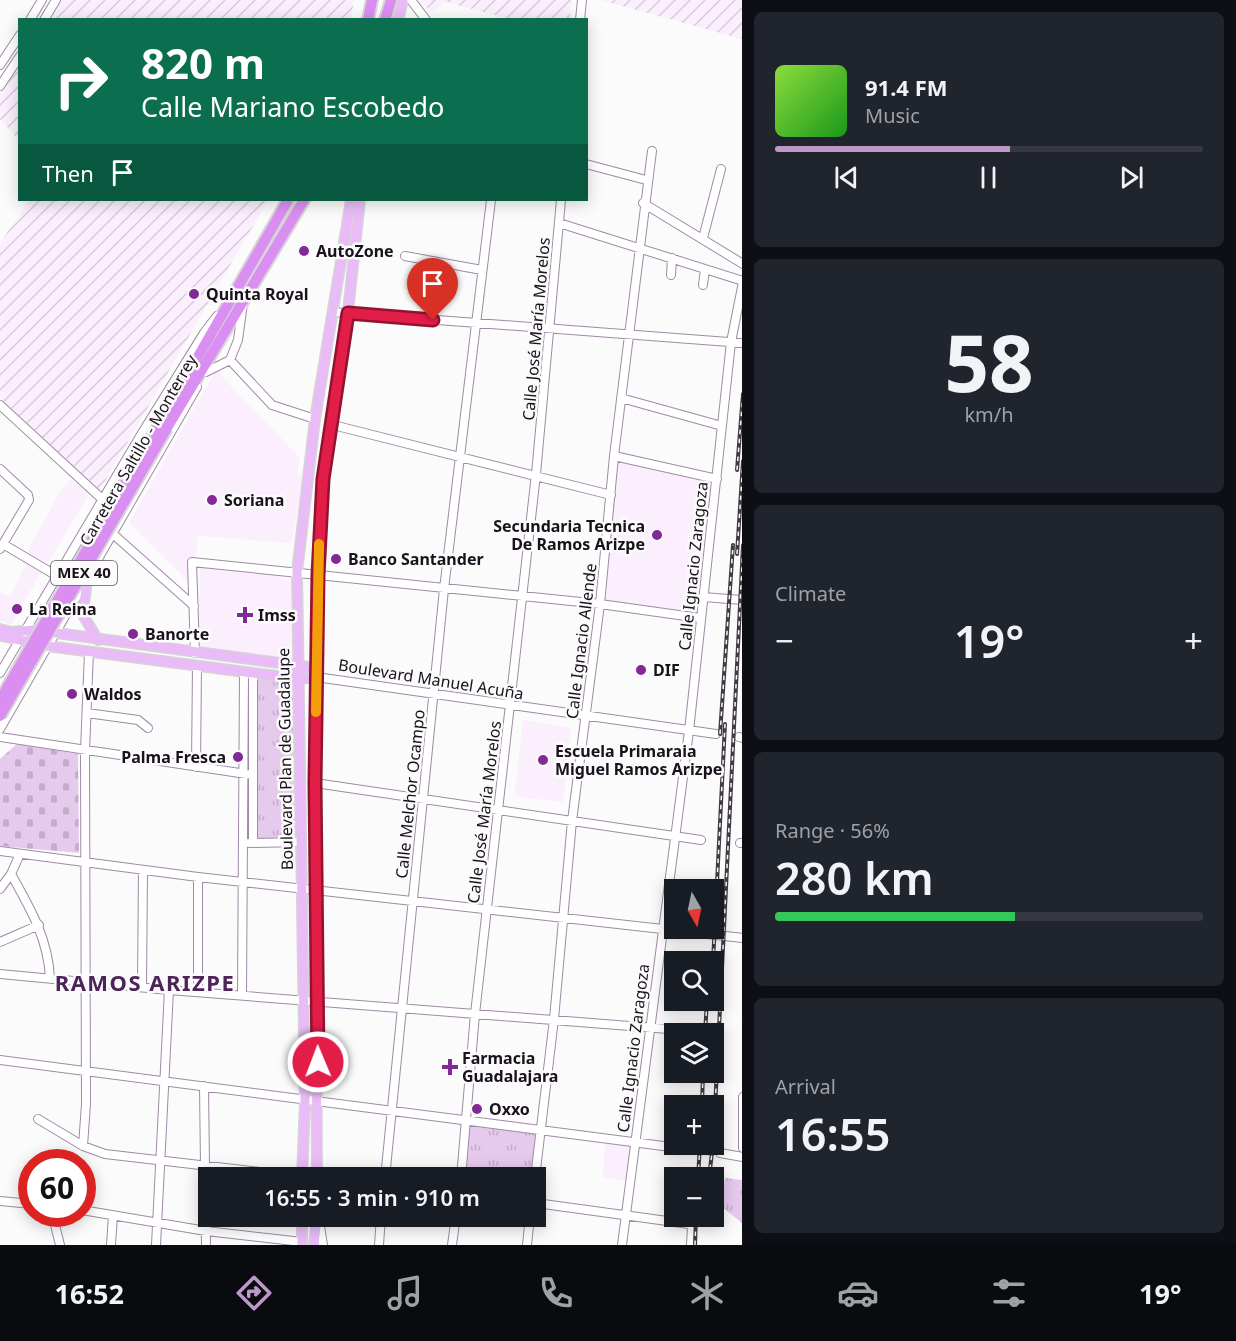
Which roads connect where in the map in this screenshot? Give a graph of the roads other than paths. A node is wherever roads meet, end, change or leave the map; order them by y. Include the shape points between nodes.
1 (42, 0) edge
2 (56, 0) edge
3 (372, 0) edge
4 (385, 0) edge
5 (390, 0) edge
6 (403, 0) edge
7 (411, 0) edge
8 (582, 0) edge
9 (31, 18) edge
10 (45, 18) edge
11 (368, 18) edge
12 (383, 18) edge
13 (384, 18) edge
14 (398, 18) edge
15 (424, 18) edge
16 (580, 18) edge
17 (18, 38) edge
18 (18, 59) edge
19 (0, 65) edge
20 (0, 86) edge
21 (652, 151) dead end
22 (588, 165) edge
23 (720, 169) dead end
24 (646, 180) junction
25 (287, 201) edge
26 (303, 201) edge
27 (351, 201) edge
28 (360, 201) edge
29 (491, 201) edge
30 (561, 201) edge
31 (643, 203) junction
32 (559, 223) junction
33 (703, 238) junction
34 (638, 248) junction
35 (405, 256) dead end
36 (672, 258) junction
37 (742, 264) edge
38 (705, 269) junction
39 (482, 270) junction
40 (671, 275) dead end
41 (742, 282) edge
42 (703, 285) dead end
43 (244, 297) junction
44 (227, 307) junction
45 (332, 312) junction
46 (348, 313) junction
47 (475, 324) junction
48 (548, 329) junction
49 (629, 336) junction
50 (731, 342) junction
51 (742, 343) edge
52 (216, 346) junction
53 (230, 360) junction
54 (206, 372) junction
55 (621, 398) junction
56 (0, 405) edge
57 (315, 419) junction
58 (164, 424) junction
59 (333, 425) junction
60 (722, 426) junction
61 (614, 456) junction
62 (459, 458) junction
63 (0, 469) edge
64 (536, 474) junction
65 (717, 479) junction
66 (611, 495) junction
67 (102, 499) junction
68 (113, 534) junction
69 (1, 546) edge
70 (297, 572) junction
71 (318, 575) junction
72 (57, 576) junction
73 (87, 579) junction
74 (444, 589) junction
75 (523, 597) junction
76 (703, 597) junction
77 (742, 600) edge
78 (600, 604) junction
79 (39, 606) junction
80 (194, 606) junction
81 (64, 618) junction
82 (700, 618) junction
83 (0, 629) edge
84 (24, 630) junction
85 (54, 634) junction
86 (0, 635) edge
87 (19, 639) junction
88 (98, 640) junction
89 (47, 646) junction
90 (88, 651) junction
91 (195, 653) junction
92 (5, 664) junction
93 (197, 666) junction
94 (299, 667) junction
95 (34, 672) junction
96 (249, 672) junction
97 (0, 673) edge
98 (316, 673) junction
99 (299, 679) junction
100 (435, 695) junction
101 (0, 700) edge
102 (510, 707) junction
103 (87, 713) junction
104 (0, 716) edge
105 (586, 717) junction
106 (148, 728) dead end
107 (0, 729) edge
108 (689, 730) junction
109 (716, 734) dead end
110 (0, 737) edge
111 (85, 751) junction
112 (196, 767) junction
113 (248, 774) junction
114 (315, 783) junction
115 (424, 800) junction
116 (498, 810) junction
117 (249, 819) junction
118 (572, 821) junction
119 (675, 835) junction
120 (701, 840) dead end
121 (301, 842) junction
122 (244, 843) junction
123 (253, 843) junction
124 (0, 851) edge
125 (20, 854) junction
126 (87, 861) junction
127 (143, 870) junction
128 (11, 874) junction
129 (198, 877) junction
130 (243, 881) junction
131 (302, 887) junction
132 (317, 888) junction
133 (0, 889) edge
134 (412, 901) junction
135 (486, 909) junction
136 (562, 918) junction
137 (39, 925) junction
138 (662, 928) junction
139 (742, 938) edge
140 (0, 942) edge
141 (0, 974) edge
142 (50, 978) junction
143 (86, 980) junction
144 (142, 987) junction
145 (169, 990) junction
146 (198, 992) junction
147 (242, 996) junction
148 (302, 1000) junction
149 (317, 1002) junction
150 (400, 1008) junction
151 (475, 1014) junction
152 (554, 1019) junction
153 (648, 1028) junction
154 (664, 1029) edge
155 (0, 1060) edge
156 (86, 1071) junction
157 (164, 1081) junction
158 (204, 1086) junction
159 (742, 1097) edge
160 (305, 1100) junction
161 (319, 1102) junction
162 (394, 1111) junction
163 (38, 1119) dead end
164 (742, 1119) edge
165 (466, 1122) junction
166 (540, 1130) junction
167 (636, 1143) junction
168 (83, 1146) junction
169 (664, 1146) edge
170 (742, 1148) edge
171 (724, 1154) tunnel mouth
172 (742, 1157) edge
173 (160, 1161) junction
174 (206, 1166) junction
175 (215, 1167) edge
176 (302, 1167) edge
177 (316, 1167) edge
178 (386, 1167) edge
179 (462, 1167) edge
180 (536, 1167) edge
181 (0, 1201) edge
182 (18, 1203) edge
183 (546, 1204) edge
184 (96, 1212) edge
185 (628, 1214) junction
186 (113, 1215) junction
187 (157, 1222) junction
188 (56, 1227) edge
189 (302, 1227) edge
190 (316, 1227) edge
191 (320, 1227) edge
192 (380, 1227) edge
193 (454, 1227) edge
194 (529, 1227) edge
195 (206, 1231) junction
196 (61, 1243) edge
197 (302, 1243) edge
198 (111, 1245) edge
199 (156, 1245) edge
200 (206, 1245) edge
201 (314, 1245) edge
202 (323, 1245) edge
203 (379, 1245) edge
204 (452, 1245) edge
205 (527, 1245) edge
206 (622, 1245) edge
207 (691, 1245) edge

1 - 9 street
2 - 10 street
3 - 11 highway
4 - 12 highway
5 - 13 highway
6 - 14 main road
7 - 15 street
8 - 16 street
17 - 19 street
18 - 20 street
21 - 24 street, Calle Ignacio Allende
22 - 24 street
23 - 33 street
24 - 31 street, Calle Ignacio Allende
25 - 44 highway, Carretera Saltillo - Monterrey / MEX 40
26 - 43 highway, Carretera Saltillo - Monterrey / MEX 40
27 - 45 main road, Boulevard Plan de Guadalupe
28 - 46 main road, Boulevard Plan de Guadalupe
29 - 39 street, Calle Melchor Ocampo
30 - 32 street, Calle José María Morelos
31 - 33 street
31 - 34 street, Calle Ignacio Allende
32 - 34 street
32 - 48 street, Calle José María Morelos
33 - 37 street
34 - 36 street
34 - 49 street, Calle Ignacio Allende
35 - 39 street
36 - 38 street
36 - 40 street
38 - 41 street
38 - 42 street
39 - 47 street, Calle Melchor Ocampo
41 - 50 street, Calle Ignacio Zaragoza
43 - 52 highway, Carretera Saltillo - Monterrey / MEX 40
43 - 53 street via 238,340
44 - 58 highway, Carretera Saltillo - Monterrey / MEX 40
44 - 67 street via 204,333
45 - 46 street
45 - 57 main road, Boulevard Plan de Guadalupe
46 - 47 street
46 - 59 main road, Boulevard Plan de Guadalupe
47 - 48 street
47 - 62 street, Calle Melchor Ocampo
48 - 49 street
48 - 64 street, Calle José María Morelos
49 - 50 street
49 - 55 street, Calle Ignacio Allende
50 - 51 street
50 - 60 street, Calle Ignacio Zaragoza
52 - 54 street
52 - 58 highway, Carretera Saltillo - Monterrey / MEX 40
53 - 54 street
53 - 57 street via 272,405
54 - 68 street
55 - 60 street
55 - 61 street, Calle Ignacio Allende
56 - 67 street
57 - 70 main road, Boulevard Plan de Guadalupe
58 - 101 highway, Carretera Saltillo - Monterrey / MEX 40, bridge
58 - 104 highway, Carretera Saltillo - Monterrey / MEX 40, bridge
59 - 62 street
59 - 71 main road, Boulevard Plan de Guadalupe via 323,479
60 - 65 street, Calle Ignacio Zaragoza
61 - 65 street
61 - 66 street, Calle Ignacio Allende
62 - 64 street
62 - 74 street, Calle Melchor Ocampo
63 - 69 street via 28,495 28,504
64 - 66 street
64 - 75 street, Calle José María Morelos
65 - 76 street, Calle Ignacio Zaragoza
66 - 78 street, Calle Ignacio Allende
67 - 72 street
68 - 73 street
68 - 80 street
69 - 72 street
70 - 71 street
70 - 80 street via 192,562
70 - 94 main road, Boulevard Plan de Guadalupe
71 - 74 street
71 - 98 main road, Boulevard Plan de Guadalupe
72 - 79 street
73 - 81 street
73 - 88 main road via 83,615
74 - 75 street
74 - 100 street, Calle Melchor Ocampo
75 - 78 street
75 - 102 street, Calle José María Morelos
76 - 77 street
76 - 82 street, Calle Ignacio Zaragoza
78 - 82 street
78 - 105 street, Calle Ignacio Allende
79 - 81 street via 50,619
79 - 84 street
80 - 91 street
81 - 85 street
82 - 108 street, Calle Ignacio Zaragoza
83 - 84 main road, Boulevard Manuel Acuña
84 - 85 main road, Boulevard Manuel Acuña
84 - 87 street
85 - 88 main road, Boulevard Manuel Acuña
85 - 89 street
86 - 87 main road, Boulevard Manuel Acuña
87 - 89 main road, Boulevard Manuel Acuña
87 - 92 street
88 - 91 main road, Boulevard Manuel Acuña
89 - 90 main road, Boulevard Manuel Acuña
89 - 95 street
90 - 93 main road, Boulevard Manuel Acuña
90 - 103 street
91 - 94 main road, Boulevard Manuel Acuña
92 - 95 street via 26,660
92 - 97 street
93 - 96 main road, Boulevard Manuel Acuña
93 - 112 street
94 - 98 main road, Boulevard Manuel Acuña
94 - 99 main road, Boulevard Plan de Guadalupe
95 - 107 street
96 - 99 main road, Boulevard Manuel Acuña
96 - 113 street
98 - 99 main road, Boulevard Manuel Acuña
98 - 100 street, Boulevard Manuel Acuña
98 - 114 main road, Boulevard Plan de Guadalupe
99 - 121 main road, Boulevard Plan de Guadalupe
100 - 102 street, Boulevard Manuel Acuña
100 - 115 street, Calle Melchor Ocampo
102 - 105 street, Boulevard Manuel Acuña
102 - 116 street, Calle José María Morelos
103 - 106 street via 138,720
103 - 111 street
105 - 108 street, Boulevard Manuel Acuña
105 - 118 street, Calle Ignacio Allende
108 - 109 street, Boulevard Manuel Acuña
108 - 119 street, Calle Ignacio Zaragoza
110 - 111 street
111 - 112 street
111 - 126 street
112 - 113 street
113 - 117 street
114 - 115 street
114 - 132 main road, Boulevard Plan de Guadalupe
115 - 116 street
115 - 134 street, Calle Melchor Ocampo
116 - 118 street
116 - 135 street, Calle José María Morelos
117 - 122 street
117 - 123 street
118 - 119 street
118 - 136 street, Calle Ignacio Allende
119 - 120 street
119 - 138 street, Calle Ignacio Zaragoza
121 - 123 street
121 - 131 main road, Boulevard Plan de Guadalupe
122 - 123 street
122 - 130 street
124 - 125 street
125 - 126 street
125 - 128 street
126 - 127 street
126 - 143 street
127 - 129 street
127 - 144 street
128 - 133 street
128 - 137 street
129 - 130 street
129 - 146 street
130 - 131 street
130 - 147 street
131 - 132 street
131 - 148 main road, Boulevard Plan de Guadalupe
132 - 134 street
132 - 149 main road, Boulevard Plan de Guadalupe
134 - 135 street
134 - 150 street, Calle Melchor Ocampo
135 - 136 street
135 - 151 street, Calle José María Morelos
136 - 138 street
136 - 152 street, Calle Ignacio Allende
137 - 140 street
137 - 142 street via 49,957
138 - 139 street
138 - 153 street, Calle Ignacio Zaragoza
141 - 142 street
142 - 143 street
143 - 144 street
143 - 156 street
144 - 145 street
145 - 146 street
145 - 157 street
146 - 147 street
147 - 148 street
148 - 149 street
148 - 160 main road, Boulevard Plan de Guadalupe
149 - 150 street
149 - 161 main road, Boulevard Plan de Guadalupe
150 - 151 street
150 - 162 street, Calle Melchor Ocampo
151 - 152 street
151 - 165 street, Calle José María Morelos
152 - 153 street
152 - 166 street, Calle Ignacio Allende
153 - 154 street
153 - 167 street, Calle Ignacio Zaragoza
155 - 156 street
156 - 157 street
156 - 168 street
157 - 158 street
157 - 173 street
158 - 160 street
158 - 174 street
159 - 164 street
160 - 161 street
160 - 176 main road, Boulevard Plan de Guadalupe
161 - 162 street
161 - 177 main road, Boulevard Plan de Guadalupe
162 - 165 street
162 - 178 street, Calle Melchor Ocampo
163 - 168 street
164 - 170 street
165 - 166 street
165 - 179 street, Calle José María Morelos
166 - 167 street
166 - 180 street, Calle Ignacio Allende
167 - 169 street
167 - 185 street, Calle Ignacio Zaragoza
168 - 173 street via 105,1154
171 - 172 street
173 - 174 street
173 - 187 street
174 - 175 street
174 - 195 street
181 - 182 street
183 - 185 street
184 - 186 street
185 - 206 street, Calle Ignacio Zaragoza
185 - 207 street via 689,1224
186 - 187 street
186 - 198 street
187 - 195 street
187 - 199 street
188 - 196 street
189 - 197 main road
190 - 201 main road
191 - 202 street
192 - 203 street
193 - 204 street
194 - 205 street
195 - 197 street
195 - 200 street

